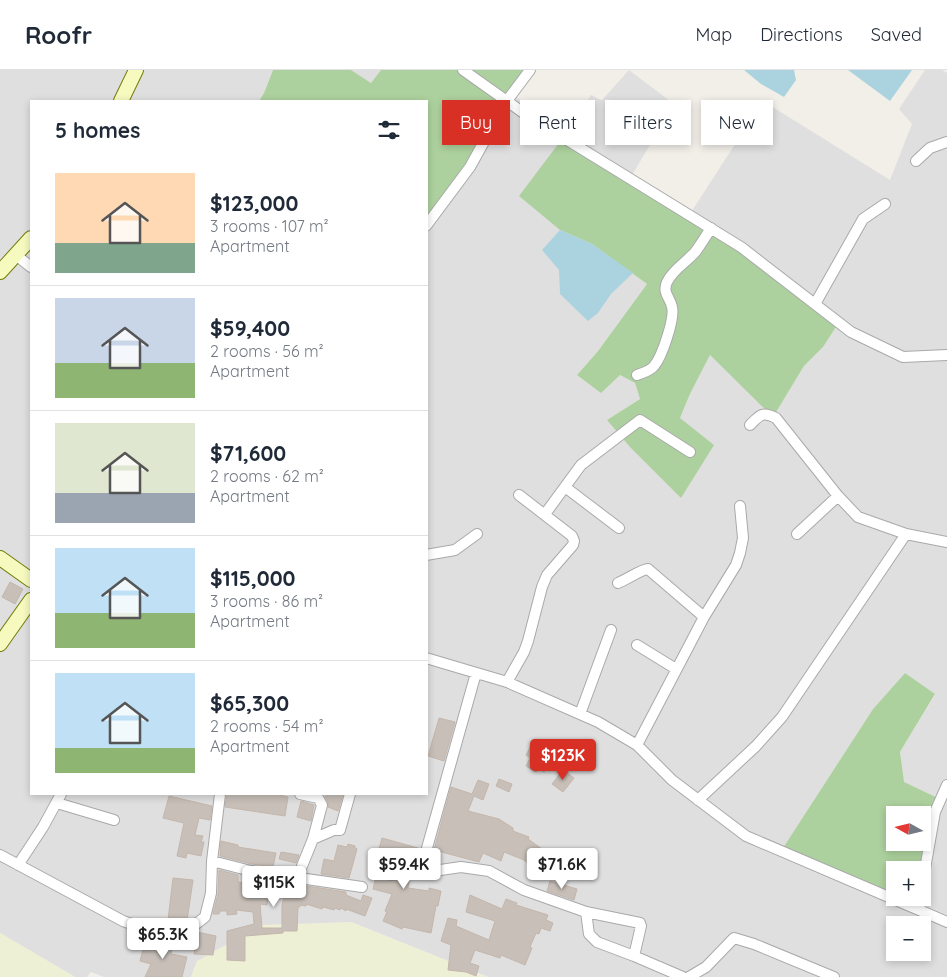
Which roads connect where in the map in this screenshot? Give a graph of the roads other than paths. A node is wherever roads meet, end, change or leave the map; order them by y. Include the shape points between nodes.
1 (136, 70) edge
2 (464, 70) edge
3 (530, 70) edge
4 (121, 100) edge
5 (503, 100) edge
6 (508, 100) edge
7 (510, 104) edge
8 (946, 139) edge
9 (482, 145) edge
10 (916, 162) dead end
11 (886, 204) dead end
12 (428, 223) edge
13 (711, 228) junction
14 (30, 239) edge
15 (16, 255) junction
16 (30, 266) edge
17 (0, 272) edge
18 (815, 304) junction
19 (947, 355) edge
20 (638, 375) dead end
21 (750, 425) dead end
22 (690, 452) dead end
23 (564, 487) junction
24 (519, 495) dead end
25 (838, 496) junction
26 (740, 506) dead end
27 (545, 514) junction
28 (619, 528) dead end
29 (477, 534) dead end
30 (797, 534) dead end
31 (906, 534) junction
32 (947, 542) edge
33 (428, 555) edge
34 (0, 558) edge
35 (30, 579) edge
36 (618, 583) dead end
37 (30, 601) edge
38 (704, 617) junction
39 (612, 630) dead end
40 (0, 644) edge
41 (637, 645) dead end
42 (428, 659) edge
43 (676, 669) junction
44 (476, 673) junction
45 (507, 682) junction
46 (580, 714) junction
47 (637, 745) junction
48 (947, 785) edge
49 (220, 795) edge
50 (304, 795) edge
51 (350, 795) edge
52 (59, 798) edge
53 (698, 800) junction
54 (114, 820) dead end
55 (313, 839) junction
56 (0, 855) edge
57 (212, 861) junction
58 (926, 861) edge
59 (18, 864) junction
60 (302, 866) dead end
61 (420, 873) junction
62 (391, 875) dead end
63 (362, 887) dead end
64 (920, 906) edge
65 (919, 910) junction
66 (586, 912) junction
67 (947, 922) edge
68 (634, 956) junction
69 (683, 977) edge
70 (689, 977) edge
71 (834, 977) edge

1 - 4 street
2 - 5 street
3 - 6 street
7 - 13 street
8 - 10 street via 930,148
9 - 12 street
11 - 18 street via 863,219
13 - 18 street
13 - 20 street via 695,252 666,283 664,292 673,308 662,353 654,366
14 - 15 street
15 - 16 street
15 - 17 street
18 - 19 street via 851,332 903,357
21 - 25 street via 760,414 776,418
22 - 23 street via 640,420 586,460
23 - 27 street
23 - 28 street
24 - 27 street
25 - 30 street
25 - 31 street via 858,517
26 - 38 street via 743,538 740,553
27 - 45 street via 574,541 547,576 524,652
29 - 33 street via 455,550
31 - 32 street
31 - 53 street via 782,717
34 - 35 street
36 - 38 street via 648,569
37 - 40 street
38 - 43 street
39 - 46 street
41 - 43 street
42 - 44 street
43 - 47 street
44 - 45 street
44 - 61 street
45 - 46 street
46 - 47 street
47 - 53 street via 672,780
48 - 58 street via 935,812
49 - 57 street
50 - 55 street via 318,798 322,805
51 - 55 street via 340,830
52 - 54 street
52 - 59 street
53 - 65 street via 746,836
55 - 60 street
56 - 59 street
57 - 59 street via 211,894 205,917 188,929 172,931 123,921
57 - 63 street via 251,871
61 - 62 street
61 - 66 street via 461,867 489,870 524,890
64 - 65 street
65 - 67 street
66 - 68 street via 589,934 597,942
66 - 68 street via 640,923
68 - 69 street
70 - 71 street via 706,967 734,938

